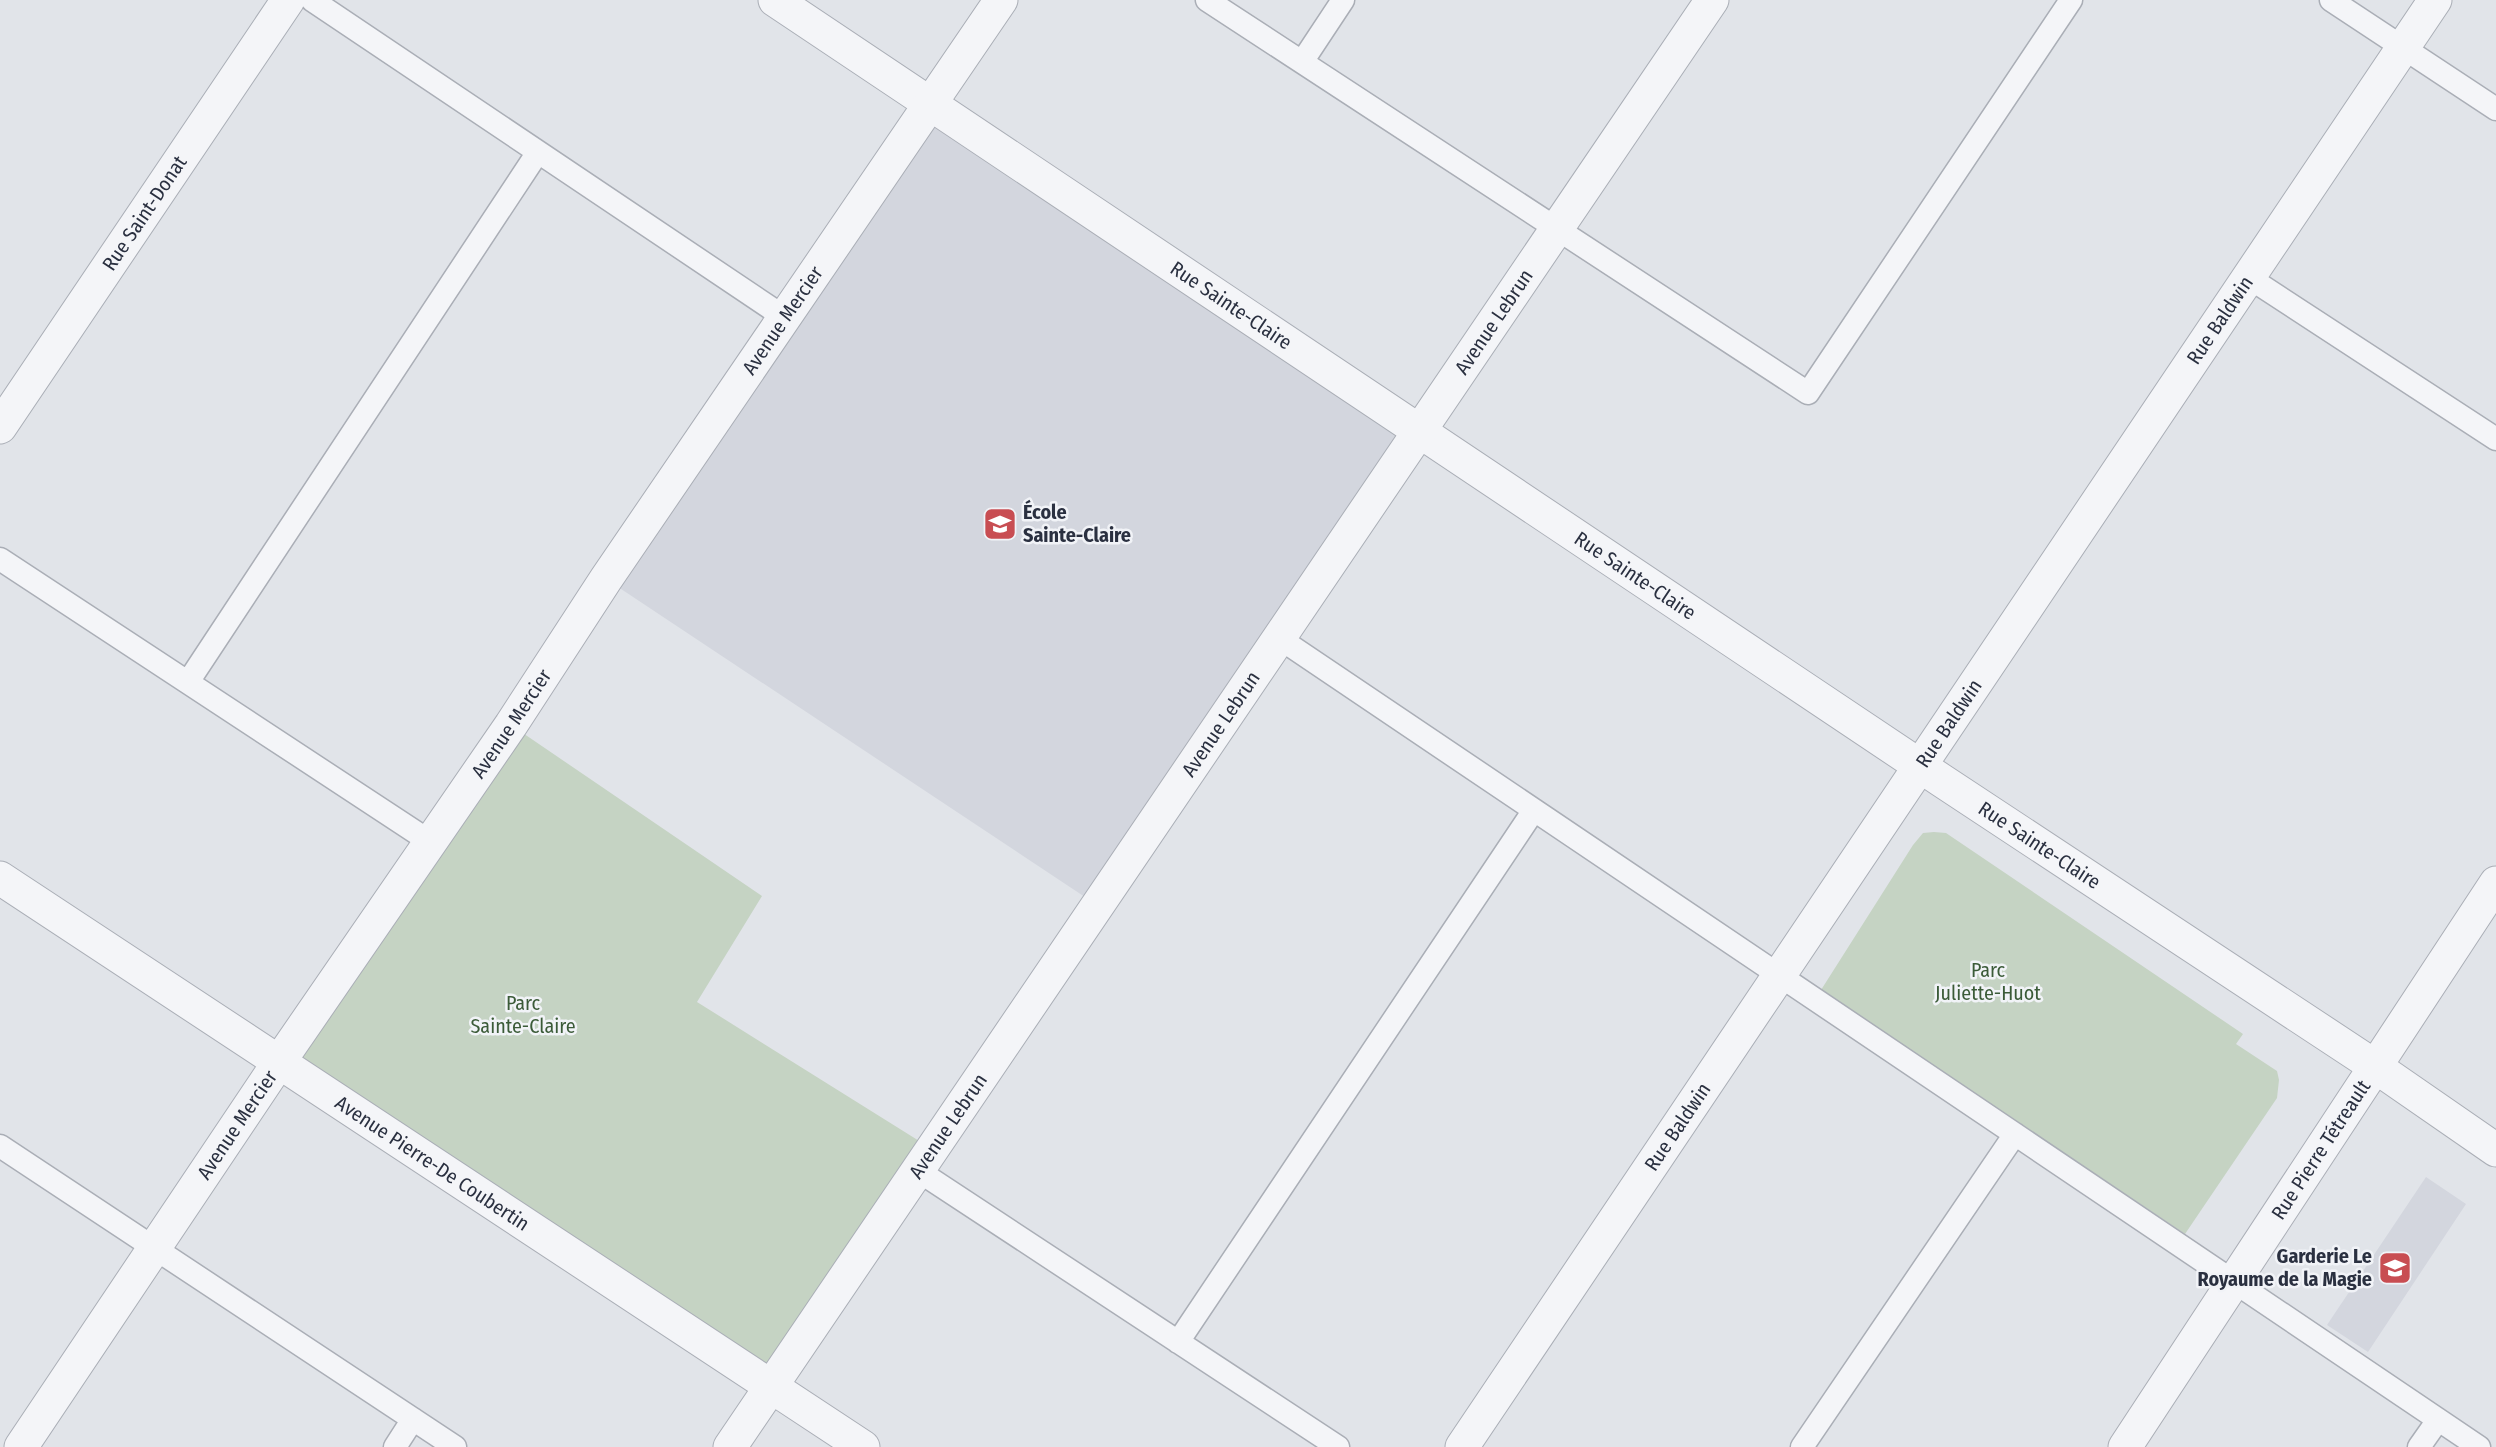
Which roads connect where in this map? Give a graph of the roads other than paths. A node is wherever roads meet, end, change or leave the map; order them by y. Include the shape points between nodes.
1 (288, 0) edge
2 (312, 0) edge
3 (775, 0) edge
4 (1001, 0) edge
5 (1207, 0) edge
6 (1343, 0) edge
7 (1712, 0) edge
8 (2071, 0) edge
9 (2331, 0) edge
10 (2435, 0) edge
11 (2403, 47) junction
12 (1302, 62) junction
13 (929, 104) junction
14 (2496, 109) edge
15 (538, 152) junction
16 (1556, 229) junction
17 (2248, 277) junction
18 (784, 317) junction
19 (0, 427) edge
20 (1418, 431) junction
21 (2496, 439) edge
22 (0, 559) edge
23 (1279, 638) junction
24 (188, 682) junction
25 (1919, 766) junction
26 (1534, 810) junction
27 (429, 841) junction
28 (0, 878) edge
29 (2496, 883) edge
30 (1779, 975) junction
31 (279, 1062) junction
32 (2376, 1066) junction
33 (2015, 1134) junction
34 (0, 1146) edge
35 (2496, 1150) edge
36 (917, 1170) junction
37 (154, 1248) junction
38 (2234, 1282) junction
39 (1178, 1342) junction
40 (770, 1386) junction
41 (413, 1419) junction
42 (2438, 1420) junction
43 (21, 1447) edge
44 (395, 1447) edge
45 (455, 1447) edge
46 (730, 1447) edge
47 (863, 1447) edge
48 (1338, 1447) edge
49 (1462, 1447) edge
50 (1802, 1447) edge
51 (2125, 1447) edge
52 (2419, 1447) edge
53 (2479, 1447) edge

1 - 19 street, Rue Saint-Donat
2 - 15 lane
3 - 13 street, Rue Sainte-Claire
4 - 13 street, Avenue Mercier
5 - 12 lane
6 - 12 lane
7 - 16 street, Avenue Lebrun
8 - 16 lane via 1808,393
9 - 11 lane
10 - 11 street, Rue Baldwin
11 - 14 lane
11 - 17 street, Rue Baldwin
12 - 16 lane
13 - 18 street, Avenue Mercier
13 - 20 street, Rue Sainte-Claire
15 - 18 lane
15 - 24 lane
16 - 20 street, Avenue Lebrun
17 - 21 lane
17 - 25 street, Rue Baldwin
18 - 27 street, Avenue Mercier
20 - 23 street, Avenue Lebrun
20 - 25 street, Rue Sainte-Claire
22 - 24 lane
23 - 26 lane
23 - 36 street, Avenue Lebrun
24 - 27 lane
25 - 30 street, Rue Baldwin
25 - 32 street, Rue Sainte-Claire
26 - 30 lane
26 - 39 lane
27 - 31 street, Avenue Mercier
28 - 31 street, Avenue Pierre-De Coubertin
29 - 32 street, Rue Pierre Tétreault
30 - 33 lane
30 - 49 street, Rue Baldwin
31 - 37 street, Avenue Mercier
31 - 40 street, Avenue Pierre-De Coubertin
32 - 35 street, Rue Sainte-Claire
32 - 38 street, Rue Pierre Tétreault
33 - 38 lane
33 - 50 lane
34 - 37 lane
36 - 39 lane
36 - 40 street, Avenue Lebrun
37 - 41 lane
37 - 43 street, Avenue Mercier
38 - 42 lane
38 - 51 street, Rue Pierre Tétreault
39 - 48 lane
40 - 46 street, Avenue Lebrun
40 - 47 street, Avenue Pierre-De Coubertin
41 - 44 lane
41 - 45 lane
42 - 52 lane
42 - 53 lane

